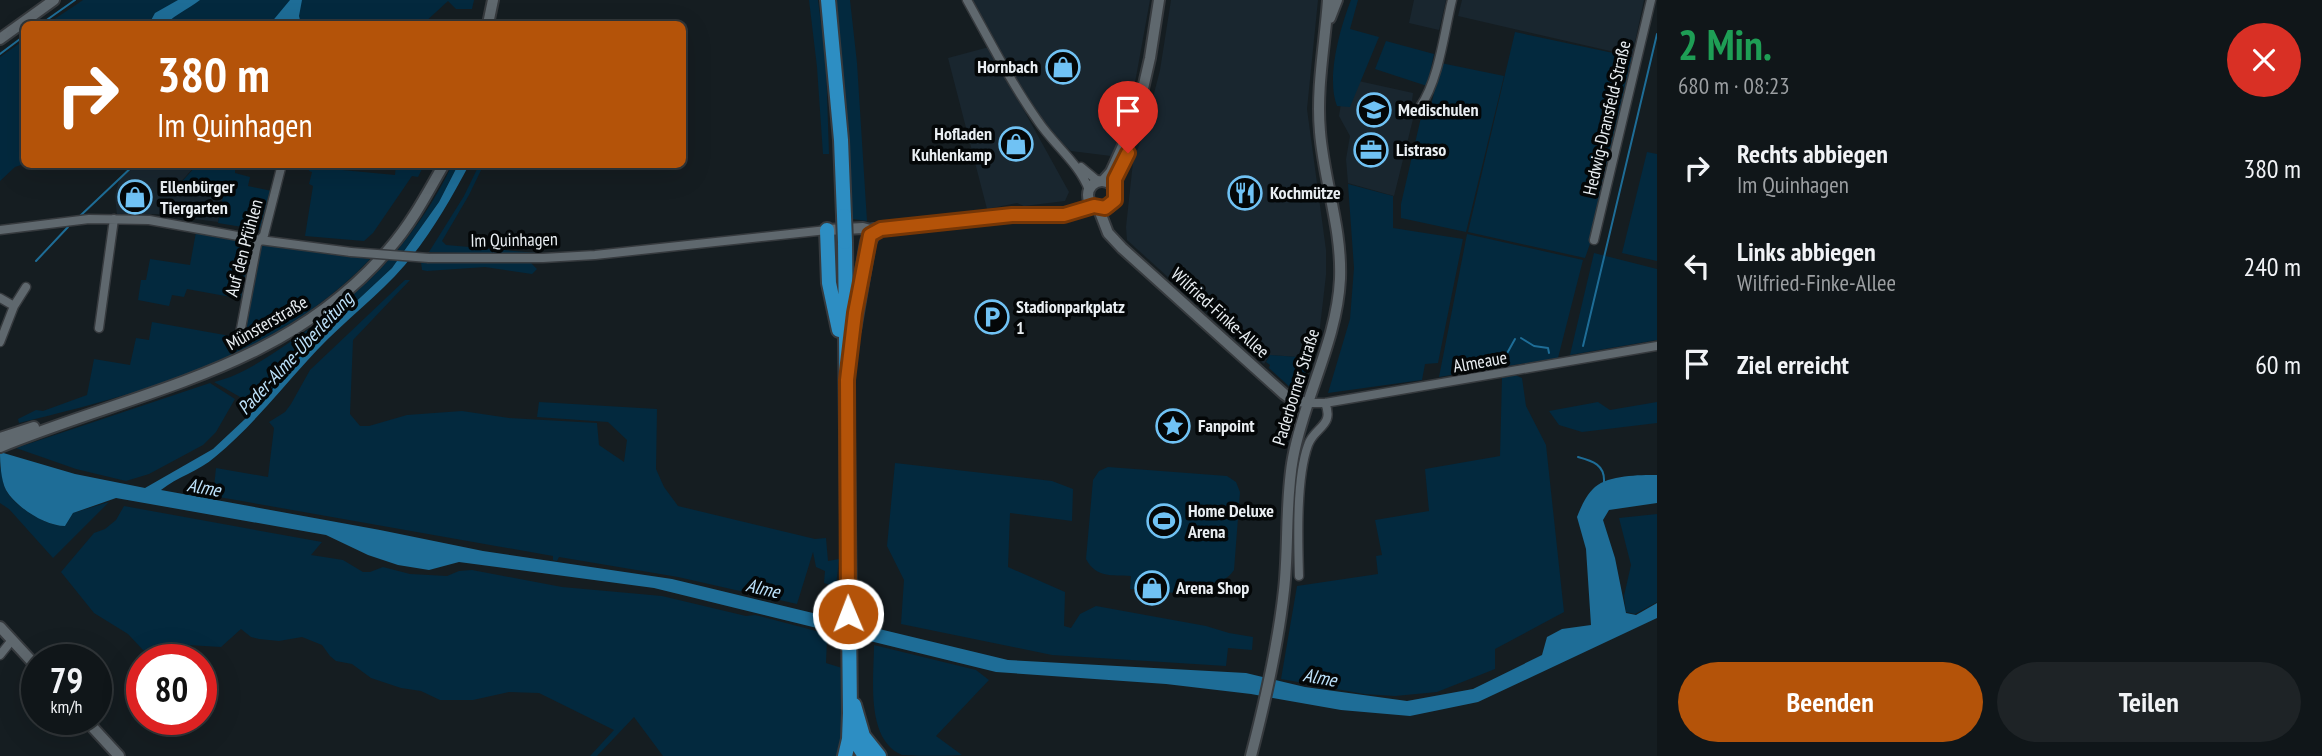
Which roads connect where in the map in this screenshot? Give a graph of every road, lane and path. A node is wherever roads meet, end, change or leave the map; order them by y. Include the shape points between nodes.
1 (54, 0) edge
2 (494, 0) edge
3 (828, 0) edge
4 (967, 0) edge
5 (1159, 0) edge
6 (1328, 0) edge
7 (1338, 0) edge
8 (1452, 0) edge
9 (1650, 1) edge
10 (25, 21) edge
11 (489, 21) edge
12 (21, 24) edge
13 (1326, 27) junction
14 (0, 39) edge
15 (1420, 107) dead end
16 (1137, 116) junction
17 (1070, 159) junction
18 (281, 168) edge
19 (442, 168) edge
20 (1101, 181) junction
21 (1114, 187) junction
22 (1096, 201) junction
23 (114, 219) junction
24 (0, 230) edge
25 (827, 230) junction
26 (874, 231) junction
27 (260, 240) junction
28 (1594, 240) dead end
29 (26, 286) dead end
30 (0, 298) edge
31 (14, 306) junction
32 (99, 328) dead end
33 (239, 339) dead end
34 (0, 342) edge
35 (1657, 346) edge
36 (847, 380) junction
37 (1308, 403) junction
38 (1325, 403) junction
39 (34, 430) junction
40 (0, 438) edge
41 (0, 447) edge
42 (1299, 576) dead end
43 (0, 627) edge
44 (12, 640) junction
45 (21, 650) edge
46 (0, 655) edge
47 (850, 690) junction
48 (850, 713) junction
49 (100, 735) edge
50 (119, 756) edge
51 (845, 756) edge
52 (865, 756) edge
53 (879, 756) edge
54 (1251, 756) edge

1 - 10 street
2 - 11 street
3 - 36 highway, bridge via 841,140
4 - 17 street via 1036,119
5 - 16 street
6 - 13 street, Paderborner Straße
7 - 13 street, Paderborner Straße
8 - 15 street via 1431,84
9 - 28 street, Hedwig-Dransfeld-Straße
12 - 14 street
13 - 37 street, Paderborner Straße via 1319,128 1337,227 1340,280 1328,342
16 - 20 street via 1111,172
16 - 21 street via 1137,129
17 - 20 street
17 - 22 street
18 - 27 street, Auf den Pfühlen
19 - 39 street, Münsterstraße via 390,248 318,315 267,347 195,379
20 - 21 street
20 - 22 street, Im Quinhagen
21 - 22 street via 1116,197
22 - 26 street, Im Quinhagen via 1068,209
22 - 37 street, Wilfried-Finke-Allee via 1114,239 1284,394
23 - 24 street, Im Quinhagen
23 - 27 street, Im Quinhagen via 157,221
23 - 32 street
25 - 26 street, Im Quinhagen
25 - 27 street, Im Quinhagen, bridge via 543,258 429,258
25 - 36 highway via 829,284
26 - 36 highway via 855,313
27 - 33 street, Auf den Pfühlen
29 - 31 street
30 - 31 street
31 - 34 street
35 - 38 street, Almeaue
36 - 47 highway
37 - 38 street, Almeaue
37 - 54 street, Paderborner Straße via 1291,468 1284,588 1274,656
38 - 42 street, Paderborner Straße via 1327,419 1309,441 1303,466
39 - 40 street, Münsterstraße
39 - 41 street, Münsterstraße
43 - 44 street
44 - 45 street
44 - 46 street
47 - 48 highway
47 - 53 highway via 863,736
48 - 51 highway
48 - 52 highway via 856,742
49 - 50 street

